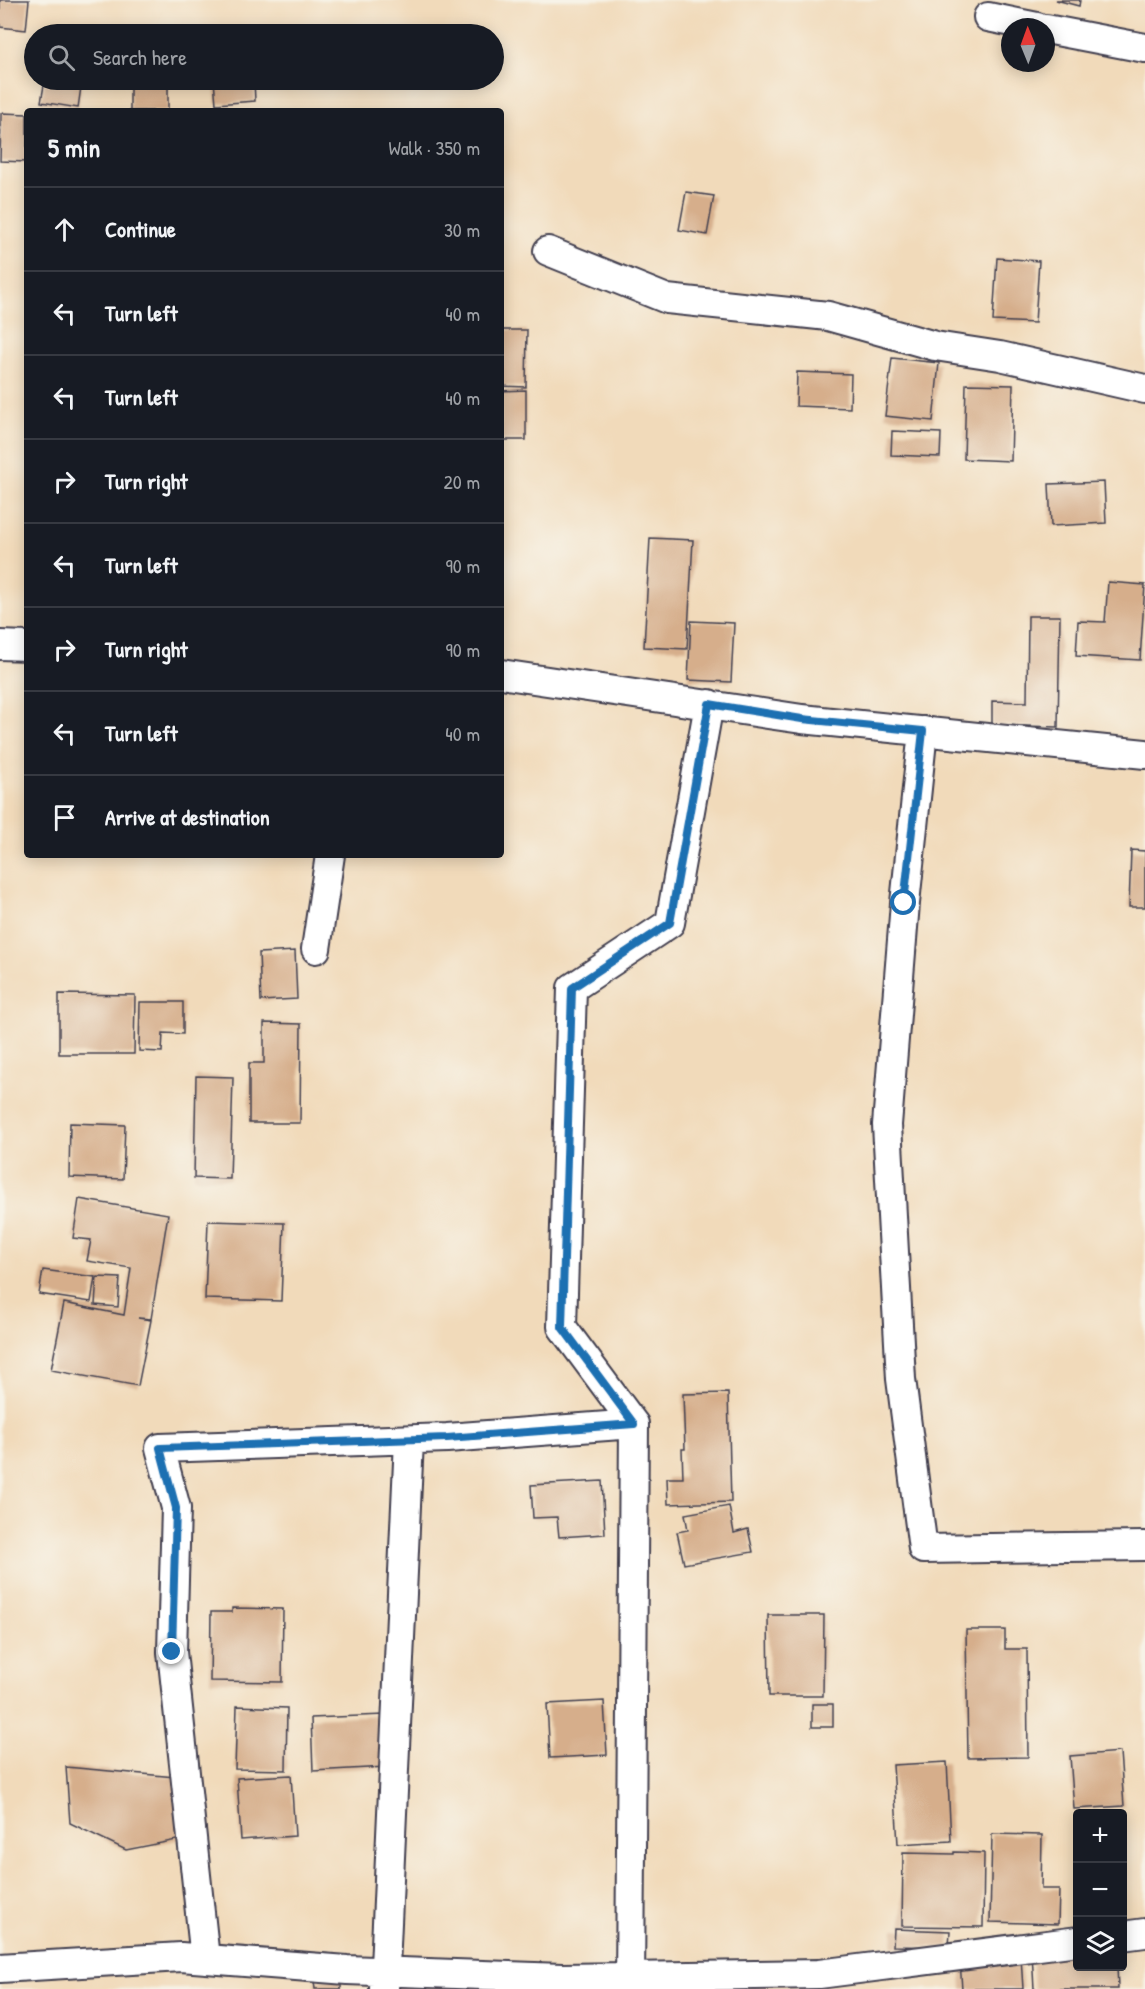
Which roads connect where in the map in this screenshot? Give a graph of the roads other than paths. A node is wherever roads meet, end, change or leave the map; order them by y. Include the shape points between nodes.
1 (988, 17) dead end
2 (1001, 20) edge
3 (1055, 31) edge
4 (1145, 48) edge
5 (548, 251) dead end
6 (1145, 389) edge
7 (0, 645) edge
8 (24, 646) edge
9 (504, 674) edge
10 (709, 704) junction
11 (923, 731) junction
12 (1145, 754) edge
13 (330, 858) edge
14 (316, 949) dead end
15 (634, 1424) junction
16 (410, 1440) junction
17 (1145, 1546) edge
18 (1145, 1933) edge
19 (1127, 1935) edge
20 (1073, 1942) edge
21 (205, 1959) junction
22 (0, 1968) edge
23 (384, 1980) edge
24 (631, 1983) edge

1 - 2 street
3 - 4 street
5 - 6 street via 667,299 828,316 935,346 1000,356
7 - 8 street
9 - 10 street
10 - 11 street via 802,719
10 - 15 street via 670,923 572,988 562,1327
11 - 12 street
11 - 17 street via 904,903 887,1125 901,1379 923,1549
13 - 14 street
15 - 16 street
15 - 24 street
16 - 21 street via 160,1448 176,1508 172,1652
16 - 23 street
18 - 19 street
20 - 24 street via 819,1974
21 - 22 street via 181,1957
21 - 23 street
23 - 24 street via 562,1978

